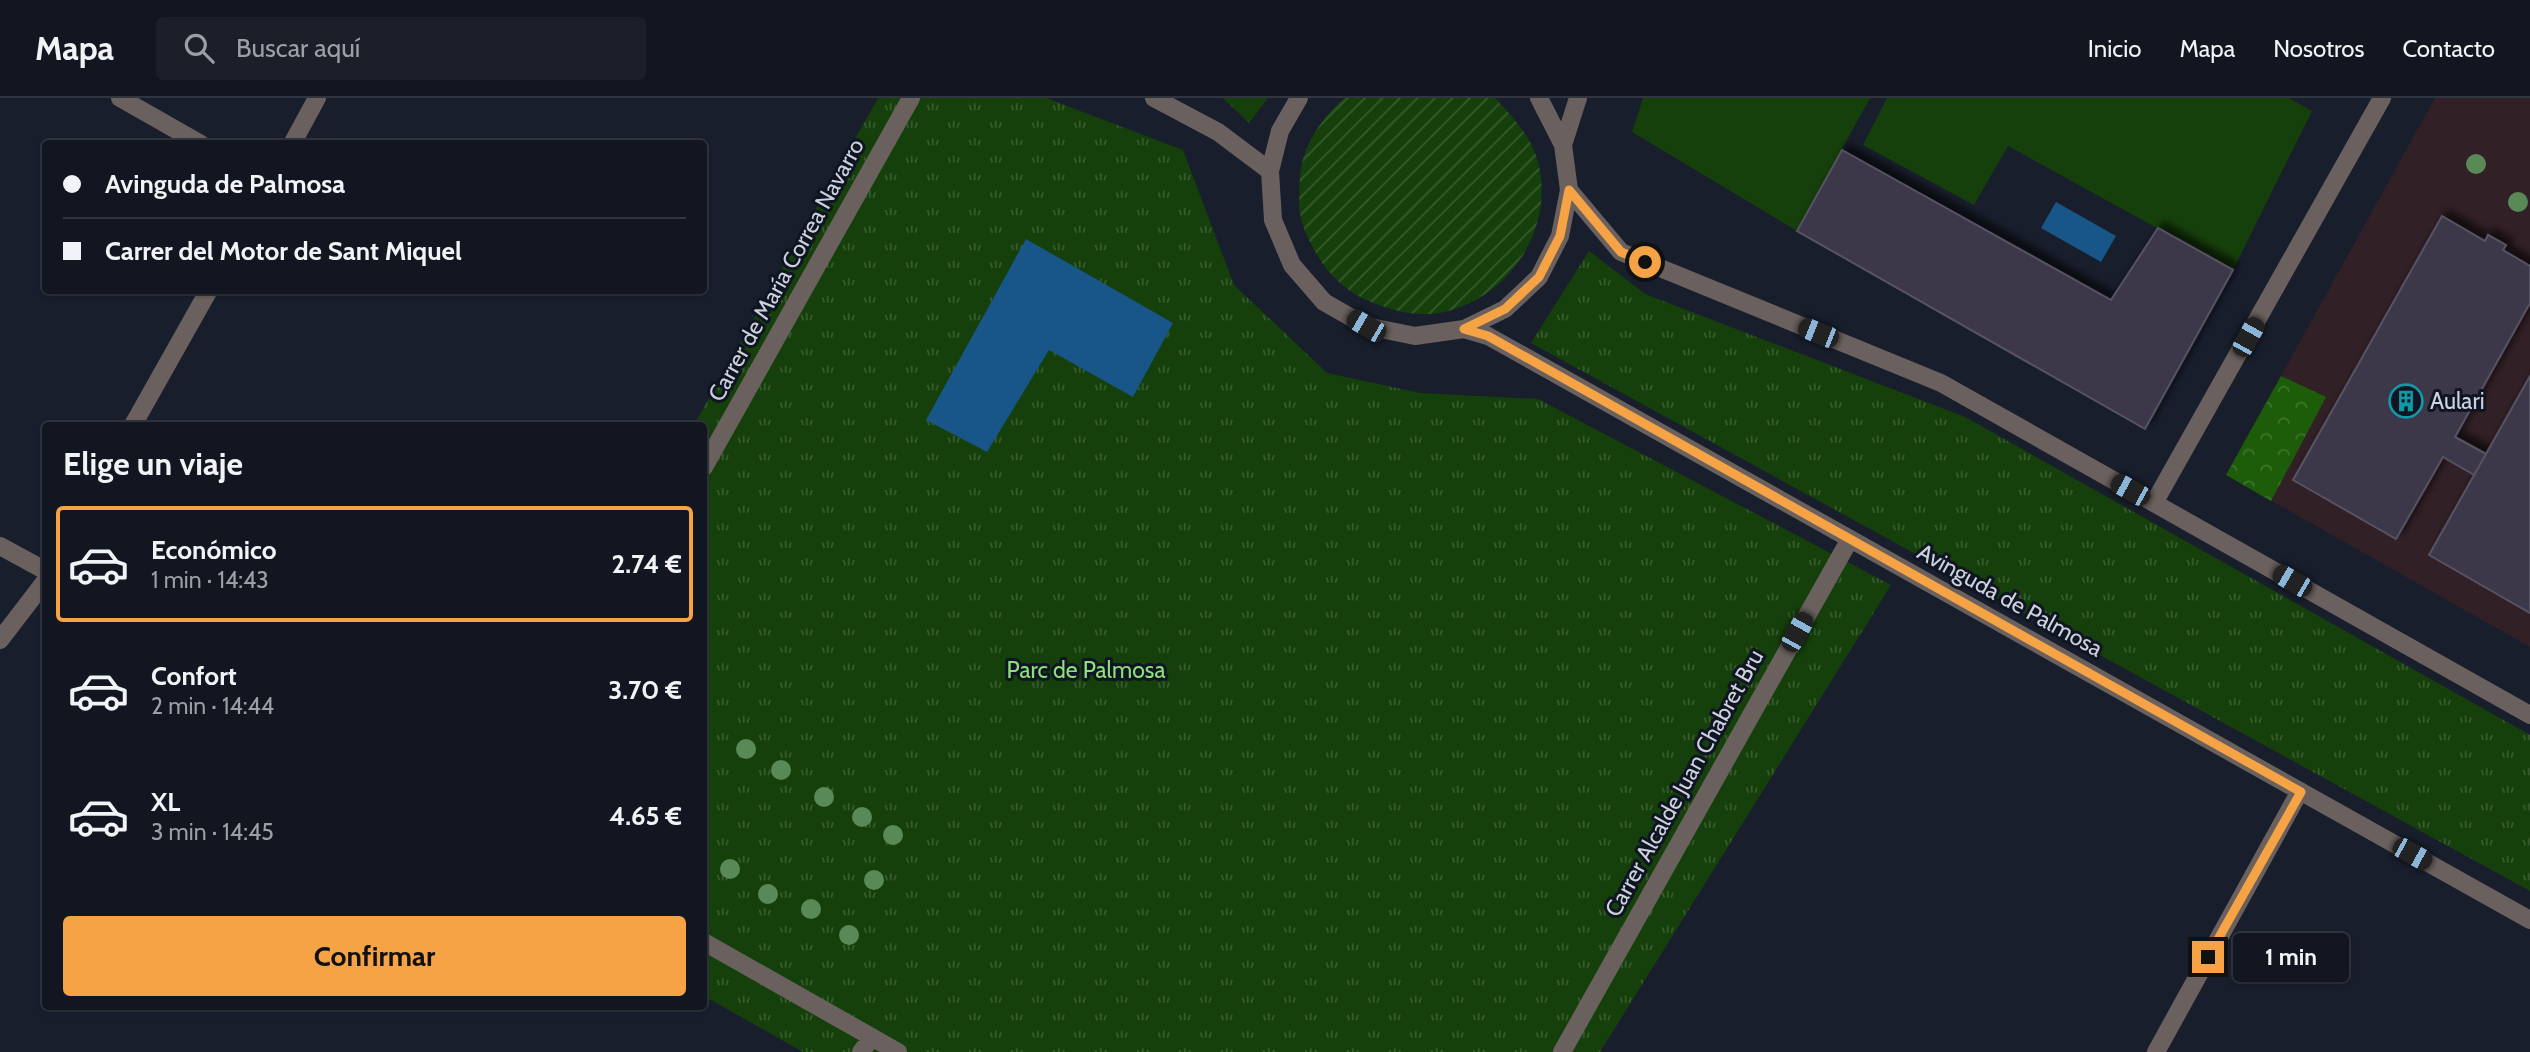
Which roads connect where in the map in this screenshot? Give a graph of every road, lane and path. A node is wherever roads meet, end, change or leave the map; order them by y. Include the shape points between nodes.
1 (120, 98) edge
2 (317, 98) edge
3 (911, 98) edge
4 (1154, 98) edge
5 (1299, 98) edge
6 (1539, 98) edge
7 (1578, 98) edge
8 (2382, 98) edge
9 (194, 140) edge
10 (294, 140) edge
11 (1563, 145) junction
12 (1270, 171) junction
13 (1569, 190) junction
14 (207, 294) edge
15 (1464, 329) junction
16 (135, 422) edge
17 (707, 462) edge
18 (2154, 503) junction
19 (1850, 539) junction
20 (0, 546) edge
21 (42, 569) edge
22 (42, 585) edge
23 (0, 640) edge
24 (2530, 715) edge
25 (2301, 792) junction
26 (2530, 920) edge
27 (707, 944) edge
28 (866, 1045) edge
29 (898, 1052) edge
30 (1562, 1052) edge
31 (2156, 1052) edge

1 - 9 street
2 - 10 street
3 - 17 street, Carrer de María Correa Navarro
4 - 12 street via 1218,132
5 - 12 street via 1280,131
6 - 11 street
7 - 11 street
8 - 18 street
11 - 13 street
12 - 15 street via 1273,220 1292,265 1324,302 1366,326 1415,336
13 - 15 street via 1560,236 1539,277 1505,309
13 - 18 street via 1621,252 1941,383
14 - 16 street
15 - 19 street, Avinguda de Palmosa via 1488,336
18 - 24 street
19 - 25 street, Avinguda de Palmosa
19 - 30 street, Carrer Alcalde Juan Chabret Bru
20 - 21 street
22 - 23 street
25 - 26 street, Avinguda de Palmosa
25 - 31 street
27 - 28 street
28 - 29 street

